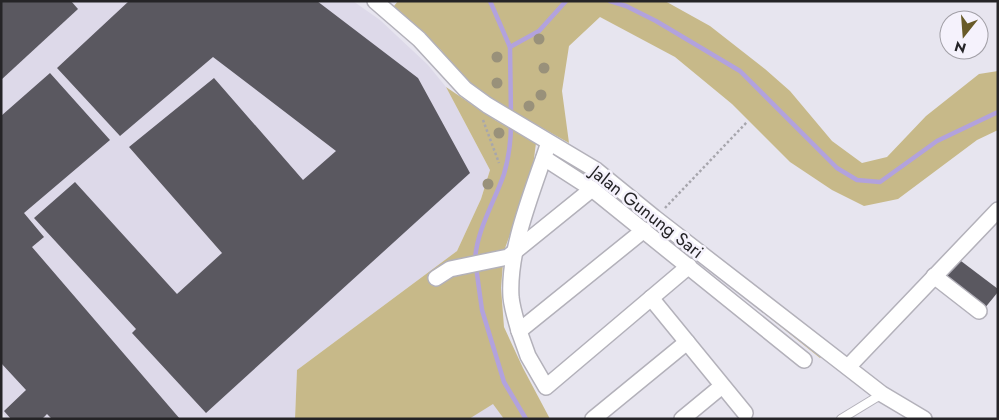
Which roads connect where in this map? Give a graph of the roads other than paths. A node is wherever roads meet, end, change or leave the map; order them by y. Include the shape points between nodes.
1 (375, 1) edge
2 (549, 141) junction
3 (544, 158) junction
4 (592, 189) junction
5 (998, 210) edge
6 (644, 230) junction
7 (514, 252) junction
8 (688, 266) junction
9 (934, 276) junction
10 (436, 278) dead end
11 (651, 298) junction
12 (979, 311) dead end
13 (519, 331) junction
14 (687, 342) junction
15 (804, 360) dead end
16 (848, 367) junction
17 (722, 386) junction
18 (882, 394) junction
19 (745, 413) dead end
20 (593, 419) edge
21 (682, 419) edge
22 (841, 419) edge
23 (924, 419) edge

1 - 2 street, Jalan Gunung Sari via 418,38 465,89
2 - 3 street
2 - 16 street, Jalan Gunung Sari via 596,170
3 - 4 street
3 - 7 street
4 - 6 street
4 - 7 street
5 - 9 street
6 - 8 street
6 - 13 street
7 - 10 street via 508,257 450,269
7 - 13 street via 511,298
8 - 11 street
8 - 15 street
9 - 12 street
9 - 16 street
11 - 13 street via 546,387 528,356
11 - 14 street
14 - 17 street
14 - 20 street
16 - 18 street, Jalan Gunung Sari
17 - 19 street
17 - 21 street
18 - 22 lane
18 - 23 street, Jalan Gunung Sari

